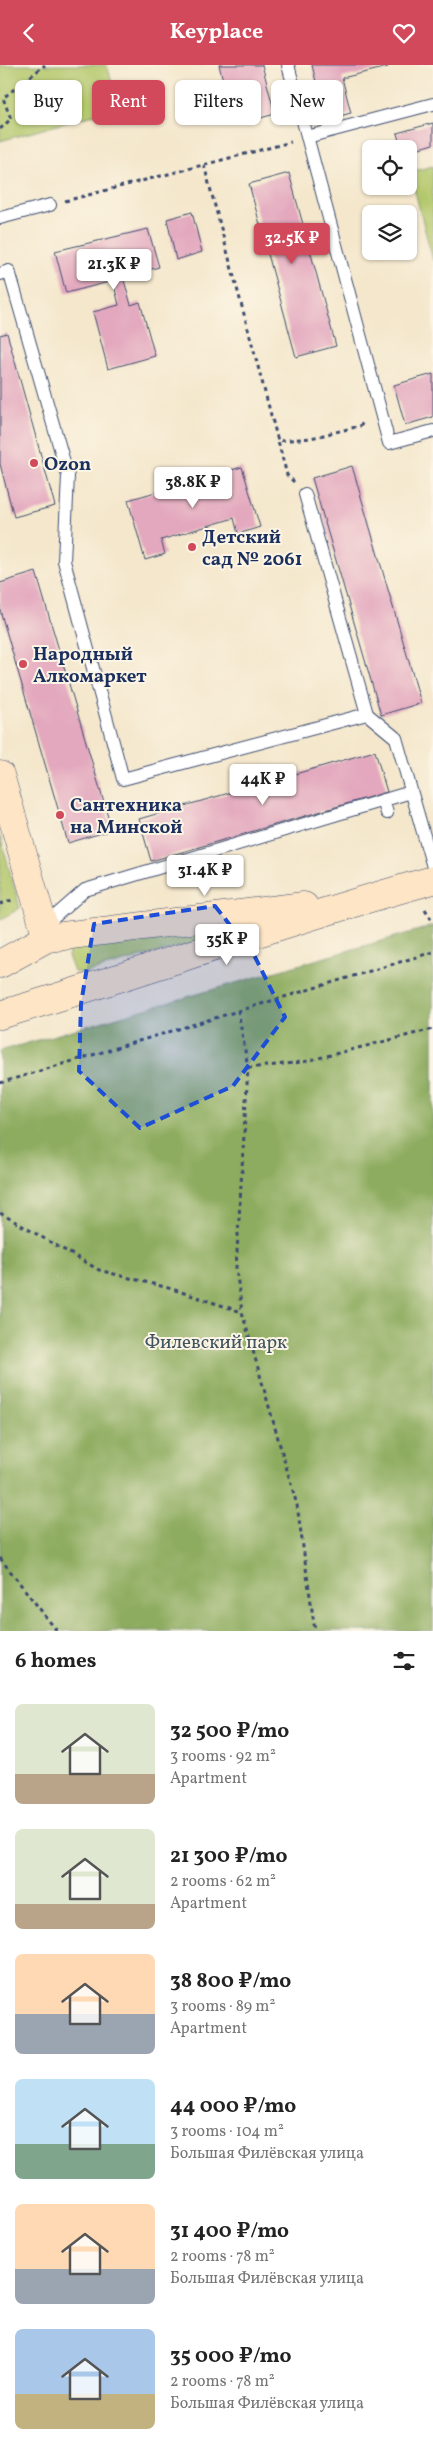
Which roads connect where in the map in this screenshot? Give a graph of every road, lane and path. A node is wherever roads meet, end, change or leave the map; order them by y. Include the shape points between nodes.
1 (44, 65) edge
2 (288, 65) edge
3 (2, 98) edge
4 (433, 104) edge
5 (0, 129) edge
6 (307, 137) junction
7 (204, 165) junction
8 (50, 205) joint
9 (0, 218) edge
10 (0, 274) edge
11 (380, 410) junction
12 (433, 431) edge
13 (278, 441) junction
14 (305, 494) joint
15 (367, 714) junction
16 (0, 775) edge
17 (411, 792) junction
18 (383, 800) junction
19 (387, 813) dead end
20 (433, 867) edge
21 (433, 880) edge
22 (368, 898) junction
23 (46, 932) junction
24 (433, 952) edge
25 (6, 954) edge
26 (0, 993) edge
27 (73, 993) junction
28 (238, 1010) junction
29 (0, 1015) edge
30 (433, 1029) edge
31 (248, 1067) junction
32 (0, 1083) edge
33 (0, 1213) edge
34 (242, 1312) junction
35 (0, 1558) edge
36 (57, 1631) edge
37 (315, 1631) edge

1 - 3 path
2 - 6 lane
3 - 5 path via 11,119
4 - 6 lane
6 - 7 path
6 - 11 lane
7 - 8 path
7 - 13 path
8 - 9 lane
10 - 15 lane via 9,271 68,476 64,561 123,779
11 - 12 lane via 389,443
11 - 13 path via 360,425 312,437
13 - 14 path via 287,475
14 - 15 lane
15 - 17 lane via 396,739
16 - 23 street
17 - 18 lane
17 - 20 lane
18 - 19 lane
18 - 23 lane via 85,890
21 - 22 street
22 - 23 street
22 - 27 street
23 - 25 street
24 - 28 path
26 - 27 street
27 - 29 street
28 - 31 path
28 - 32 path
30 - 31 path via 304,1062
31 - 34 path via 236,1268
33 - 34 path via 99,1270
34 - 37 path via 297,1505
35 - 36 path

